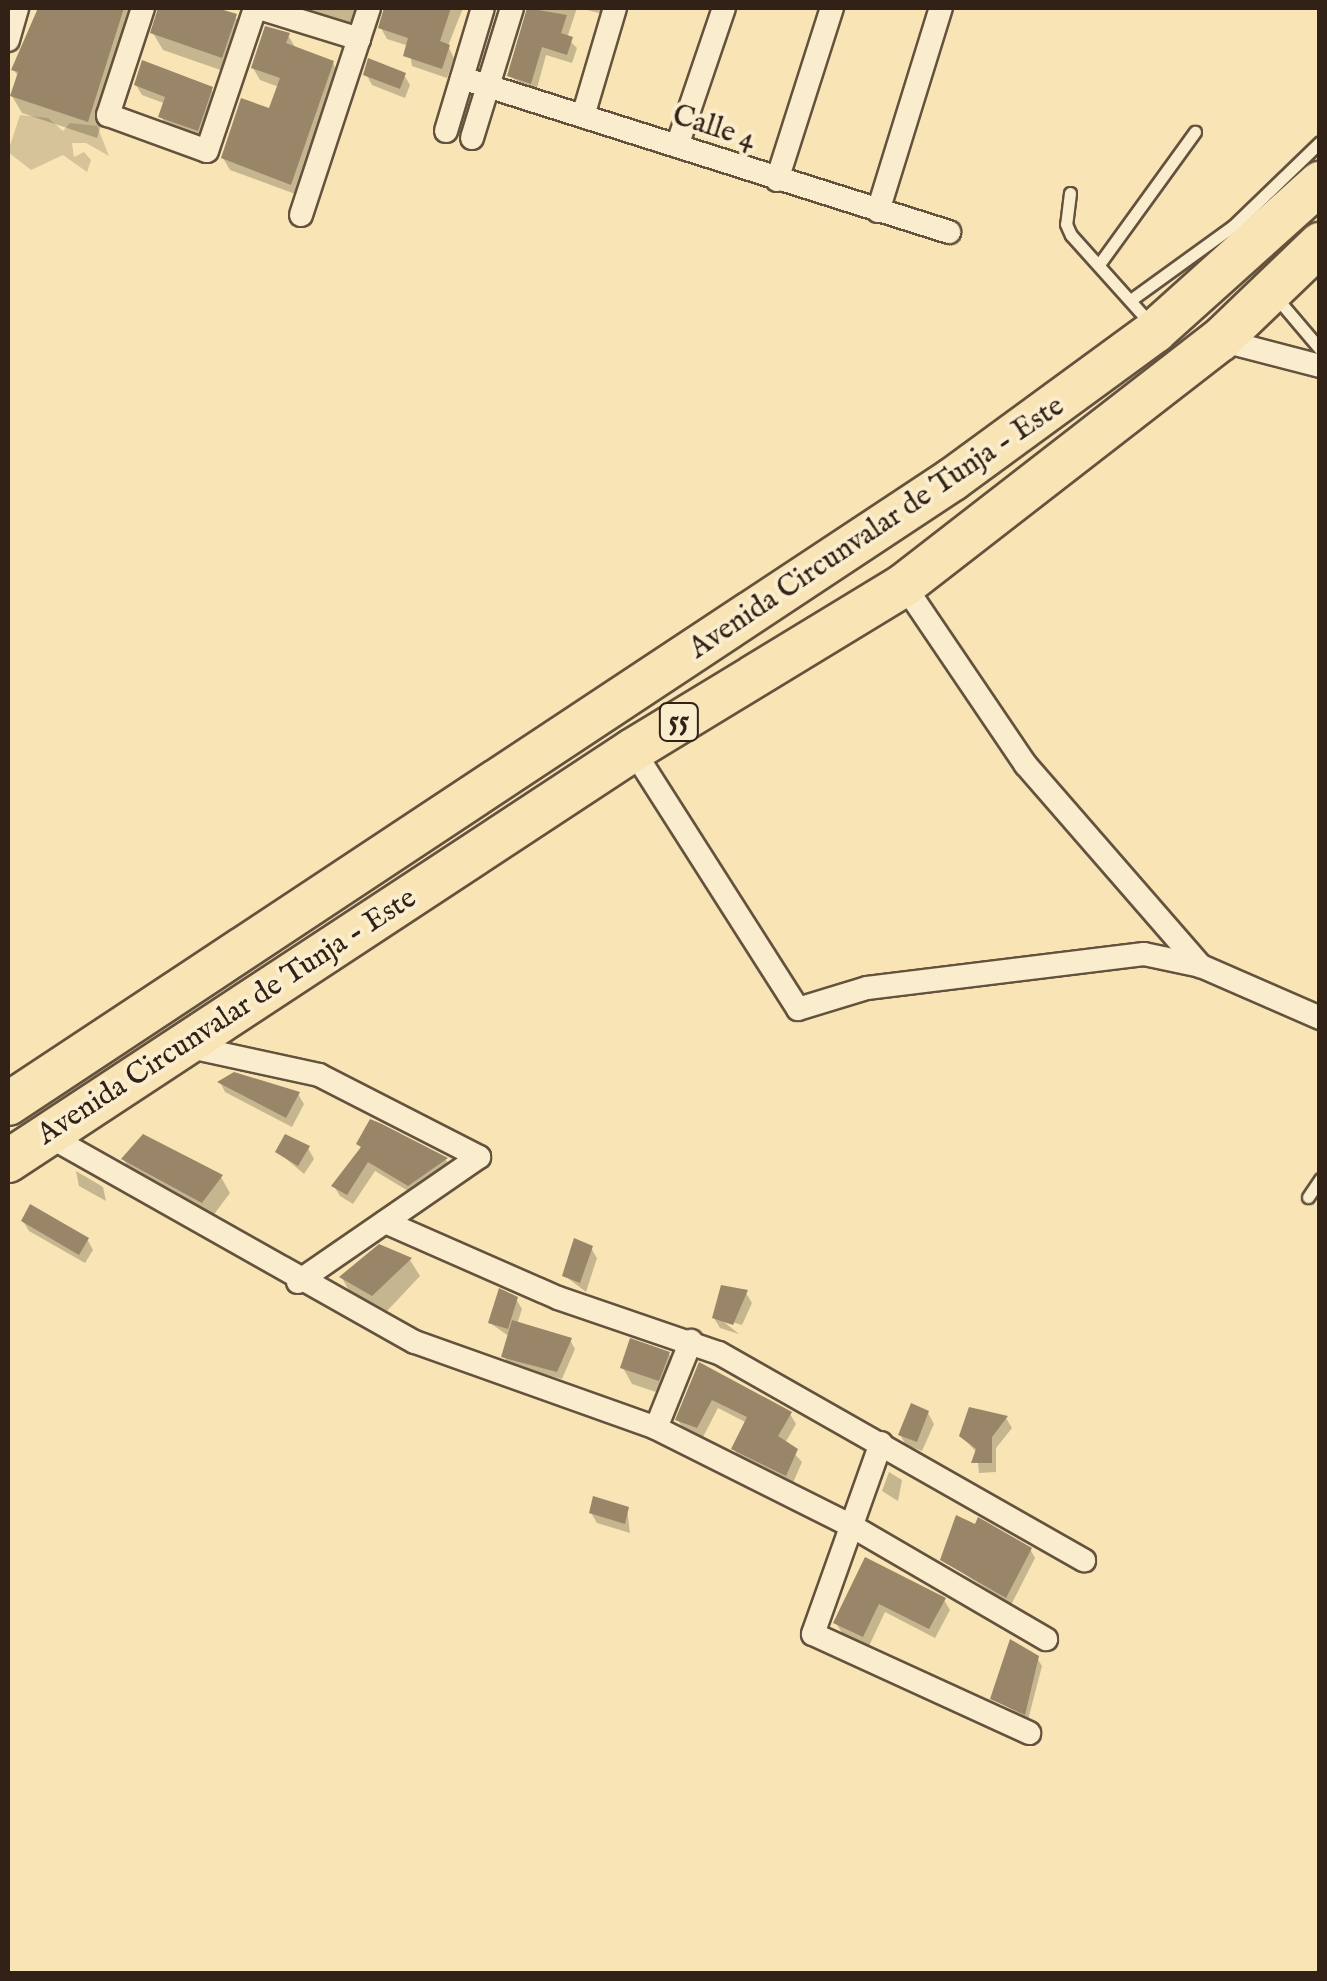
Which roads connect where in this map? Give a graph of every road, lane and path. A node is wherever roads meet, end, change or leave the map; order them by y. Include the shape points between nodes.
1 (18, 8) edge
2 (143, 8) edge
3 (257, 8) edge
4 (368, 8) edge
5 (483, 8) edge
6 (512, 8) edge
7 (615, 8) edge
8 (724, 8) edge
9 (832, 8) edge
10 (941, 8) edge
11 (359, 39) junction
12 (8, 40) edge
13 (462, 78) junction
14 (488, 87) junction
15 (584, 116) junction
16 (446, 131) dead end
17 (1195, 132) dead end
18 (472, 138) dead end
19 (1320, 142) edge
20 (677, 146) junction
21 (777, 180) junction
22 (1320, 183) edge
23 (1070, 193) dead end
24 (878, 211) junction
25 (301, 215) dead end
26 (949, 232) dead end
27 (1320, 244) edge
28 (1100, 264) junction
29 (1272, 292) junction
30 (1143, 315) junction
31 (1220, 340) junction
32 (1320, 350) edge
33 (1320, 366) edge
34 (904, 585) junction
35 (633, 750) junction
36 (1201, 966) junction
37 (1320, 1018) edge
38 (183, 1046) junction
39 (8, 1104) edge
40 (47, 1135) junction
41 (8, 1161) edge
42 (1320, 1179) edge
43 (1308, 1196) dead end
44 (385, 1222) junction
45 (298, 1282) junction
46 (691, 1342) junction
47 (656, 1428) junction
48 (881, 1443) junction
49 (850, 1524) junction
50 (1084, 1560) dead end
51 (1046, 1639) dead end
52 (1029, 1733) dead end

1 - 12 street
2 - 3 street via 108,115 207,151
3 - 11 street
4 - 11 street
5 - 13 street
6 - 14 street
7 - 15 street
8 - 20 street
9 - 21 street
10 - 24 street
11 - 25 street
13 - 14 street, Calle 4
13 - 16 street
14 - 15 street, Calle 4
14 - 18 street
15 - 20 street, Calle 4
17 - 28 lane
19 - 30 lane
20 - 21 street, Calle 4
21 - 24 street, Calle 4
22 - 30 highway, Avenida Circunvalar de Tunja - Este / 55
23 - 28 lane via 1066,224
24 - 26 street, Calle 4
27 - 29 highway, Avenida Circunvalar de Tunja - Este / 55
28 - 30 lane
29 - 31 highway, Avenida Circunvalar de Tunja - Este / 55
29 - 32 lane
30 - 39 highway, Avenida Circunvalar de Tunja - Este / 55 via 953,480
31 - 33 street
31 - 34 highway, Avenida Circunvalar de Tunja - Este / 55
34 - 35 highway, Avenida Circunvalar de Tunja - Este / 55
34 - 36 street via 1026,765
35 - 36 street via 798,1009 867,988 1125,956
35 - 38 highway, Avenida Circunvalar de Tunja - Este / 55
36 - 37 street
38 - 40 highway, Avenida Circunvalar de Tunja - Este / 55
38 - 44 street via 319,1075 479,1157
40 - 41 highway, Avenida Circunvalar de Tunja - Este / 55
40 - 45 street
42 - 43 lane
44 - 45 street
44 - 46 street via 558,1298
45 - 47 street via 415,1342
46 - 47 street
46 - 48 street
47 - 49 street
48 - 49 street
48 - 50 street
49 - 51 street
49 - 52 street via 813,1634

